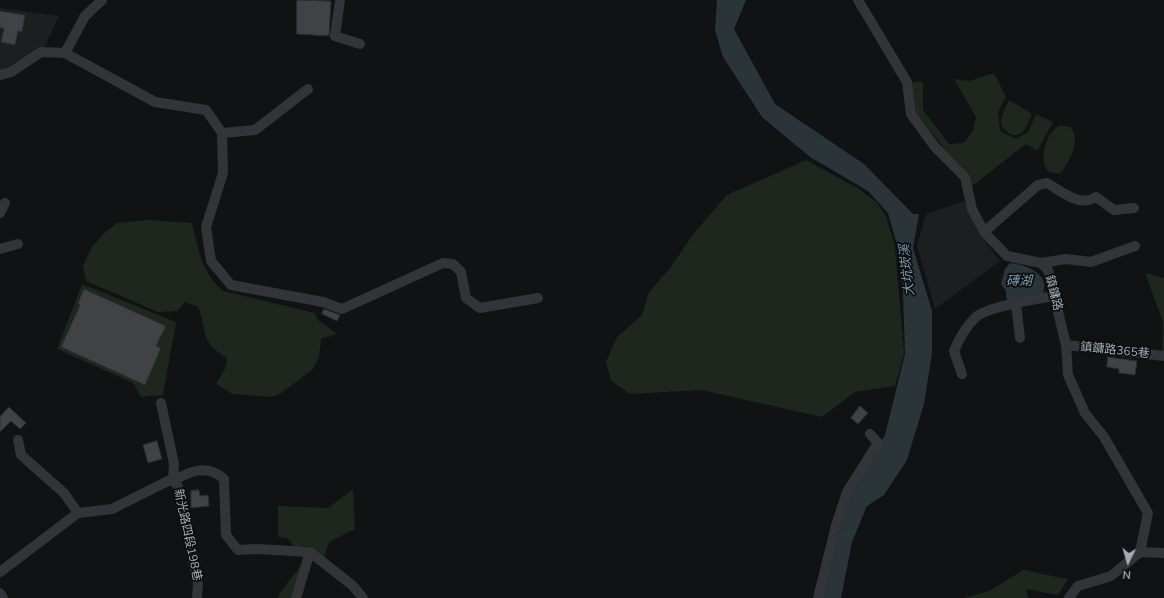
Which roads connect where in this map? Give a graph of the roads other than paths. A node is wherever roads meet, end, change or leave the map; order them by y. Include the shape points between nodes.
1 (102, 0) edge
2 (340, 0) edge
3 (858, 0) edge
4 (360, 44) dead end
5 (65, 53) junction
6 (0, 74) edge
7 (308, 89) dead end
8 (222, 133) junction
9 (5, 203) dead end
10 (1134, 208) dead end
11 (0, 213) edge
12 (984, 232) junction
13 (18, 244) dead end
14 (1135, 246) dead end
15 (0, 249) edge
16 (1041, 263) junction
17 (1054, 296) junction
18 (538, 298) dead end
19 (1016, 304) junction
20 (1020, 338) dead end
21 (1066, 346) junction
22 (1164, 356) edge
23 (962, 374) dead end
24 (161, 403) dead end
25 (870, 434) dead end
26 (18, 440) dead end
27 (173, 481) junction
28 (78, 513) junction
29 (310, 552) junction
30 (1140, 552) junction
31 (1164, 552) edge
32 (0, 572) edge
33 (0, 593) edge
34 (3, 598) edge
35 (198, 598) edge
36 (296, 598) edge
37 (363, 598) edge
38 (818, 598) edge
39 (1069, 598) edge

1 - 5 street via 85,16
2 - 4 street via 335,36
3 - 12 street, 鎮鏞路 via 907,82 911,114 935,147 965,177 972,209
5 - 6 street via 41,52 11,72
5 - 8 street via 155,102 206,110
7 - 8 street via 255,130
8 - 18 street via 223,173 206,227 210,261 231,285 323,302 342,310 443,263 453,264 460,272 466,298 480,308
9 - 11 street
10 - 12 street via 1114,210 1096,197 1080,201 1048,183 1038,185
12 - 16 street, 鎮鏞路 via 1007,256
13 - 15 street
14 - 16 street via 1091,262 1066,259
16 - 17 street, 鎮鏞路 via 1048,270
17 - 19 street
17 - 21 street, 鎮鏞路
19 - 20 street
19 - 23 street via 987,310 976,316 960,337 954,351
21 - 22 street, 鎮鏞路365巷
21 - 30 street, 鎮鏞路 via 1068,375 1086,413 1104,437 1148,514
24 - 27 street via 174,464
25 - 38 street via 878,443 847,492
26 - 28 street via 20,455 64,493
27 - 28 street, 新光路四段198巷 via 170,480 112,509
27 - 29 street via 189,472 204,471 216,472 224,479 226,535 238,550
27 - 35 street, 新光路四段198巷 via 178,487 198,584
28 - 32 street
29 - 36 street
29 - 37 street via 352,585
30 - 31 street
30 - 39 street via 1111,576 1078,586
33 - 34 street

